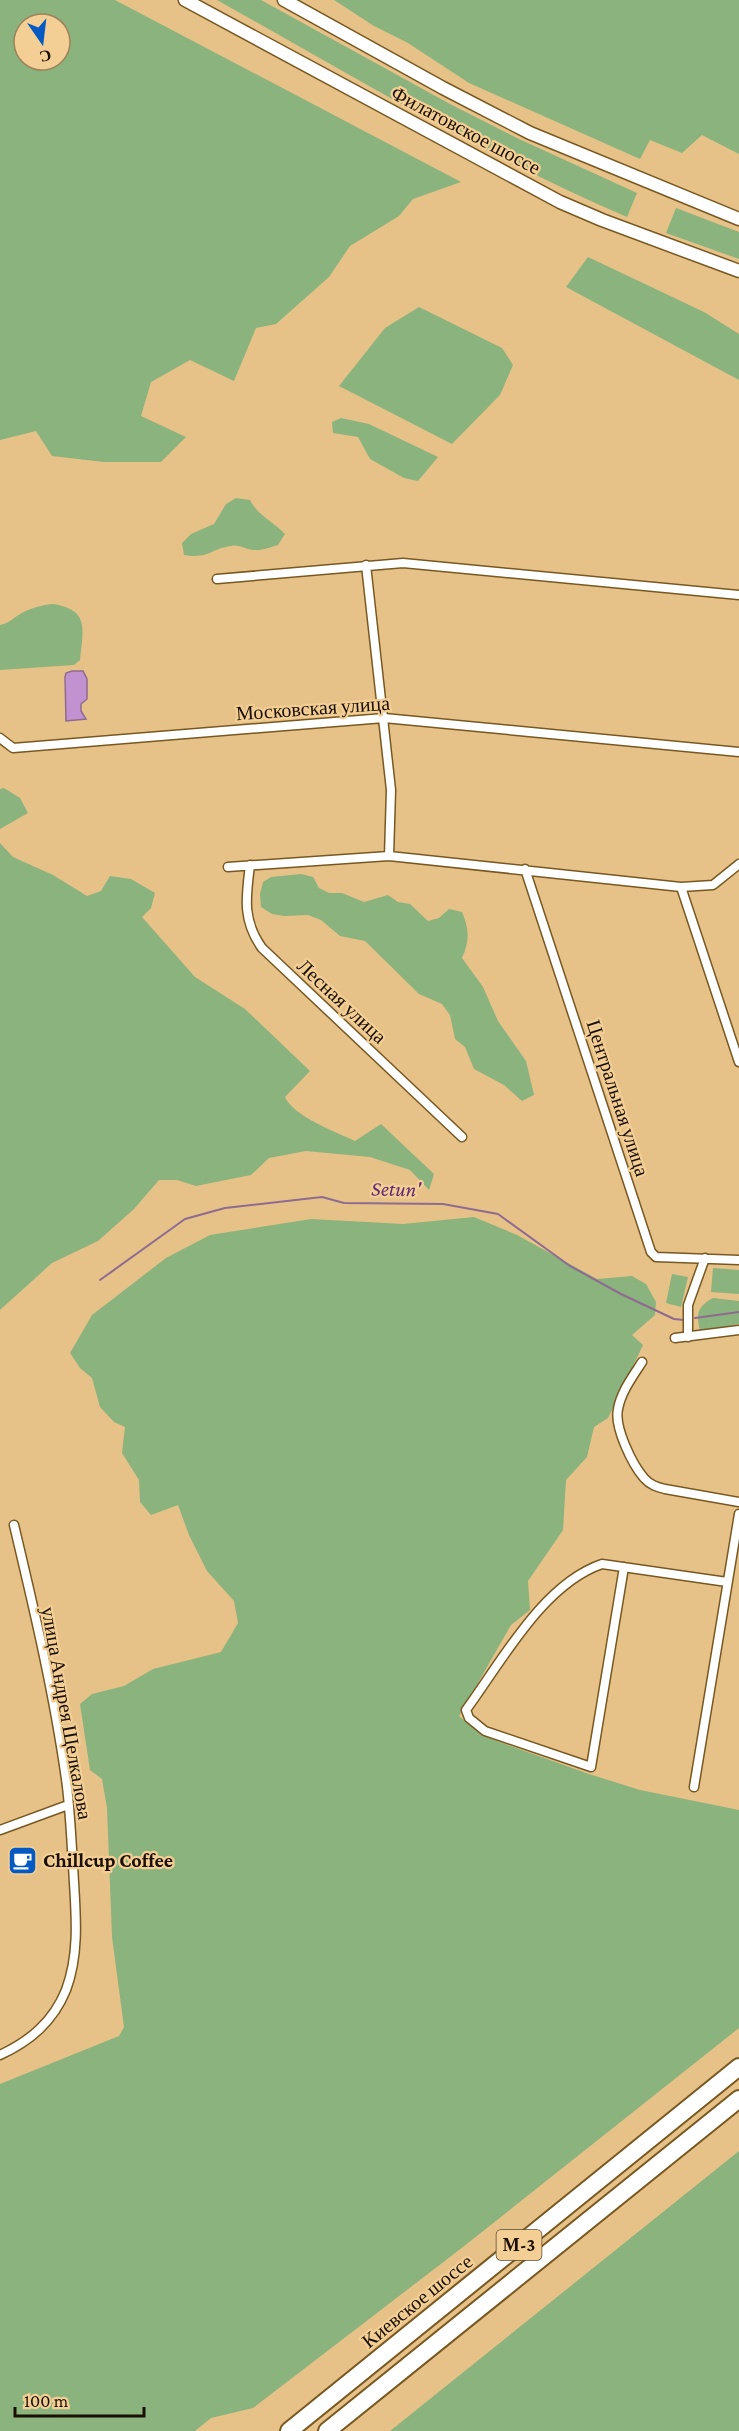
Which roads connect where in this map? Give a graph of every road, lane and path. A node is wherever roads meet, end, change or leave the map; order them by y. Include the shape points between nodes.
1 (185, 0) edge
2 (284, 0) edge
3 (739, 219) edge
4 (739, 271) edge
5 (366, 566) junction
6 (217, 579) dead end
7 (739, 595) edge
8 (384, 718) junction
9 (0, 738) edge
10 (739, 752) edge
11 (389, 856) junction
12 (739, 864) edge
13 (250, 866) junction
14 (228, 867) dead end
15 (525, 869) junction
16 (681, 887) junction
17 (739, 1062) edge
18 (462, 1137) dead end
19 (705, 1258) junction
20 (739, 1260) edge
21 (739, 1330) edge
22 (688, 1337) junction
23 (675, 1338) dead end
24 (642, 1362) dead end
25 (739, 1502) edge
26 (739, 1514) edge
27 (14, 1525) dead end
28 (624, 1567) junction
29 (728, 1582) junction
30 (694, 1787) dead end
31 (68, 1805) junction
32 (0, 1830) edge
33 (0, 2055) edge
34 (739, 2067) edge
35 (739, 2099) edge
36 (292, 2428) edge
37 (327, 2431) edge

1 - 4 main road, Филатовское шоссе via 560,202
2 - 3 main road, Филатовское шоссе via 530,133
5 - 6 street
5 - 7 street via 403,563
5 - 8 street
8 - 9 street, Московская улица via 13,748
8 - 10 street, Московская улица
8 - 11 street via 391,790
11 - 13 street
11 - 15 street
12 - 16 street via 713,885
13 - 14 street
13 - 18 street, Лесная улица via 248,919 262,948
15 - 16 street
15 - 19 street, Центральная улица via 651,1252 656,1257
16 - 17 street
19 - 20 street, Центральная улица
19 - 22 street via 688,1305
21 - 22 street
22 - 23 street
24 - 25 street via 620,1399 617,1422 618,1432 644,1478 653,1486
26 - 29 street
27 - 31 street, улица Андрея Щелкалова via 51,1695
28 - 28 street via 591,1767 485,1731 469,1718 466,1710 538,1610 561,1587 586,1569 602,1564
28 - 29 street
29 - 30 street
31 - 32 street
31 - 33 street, улица Андрея Щелкалова via 76,1922 75,1957 67,1987 38,2033
34 - 36 highway, Киевское шоссе / М-3
35 - 37 highway, М-3

